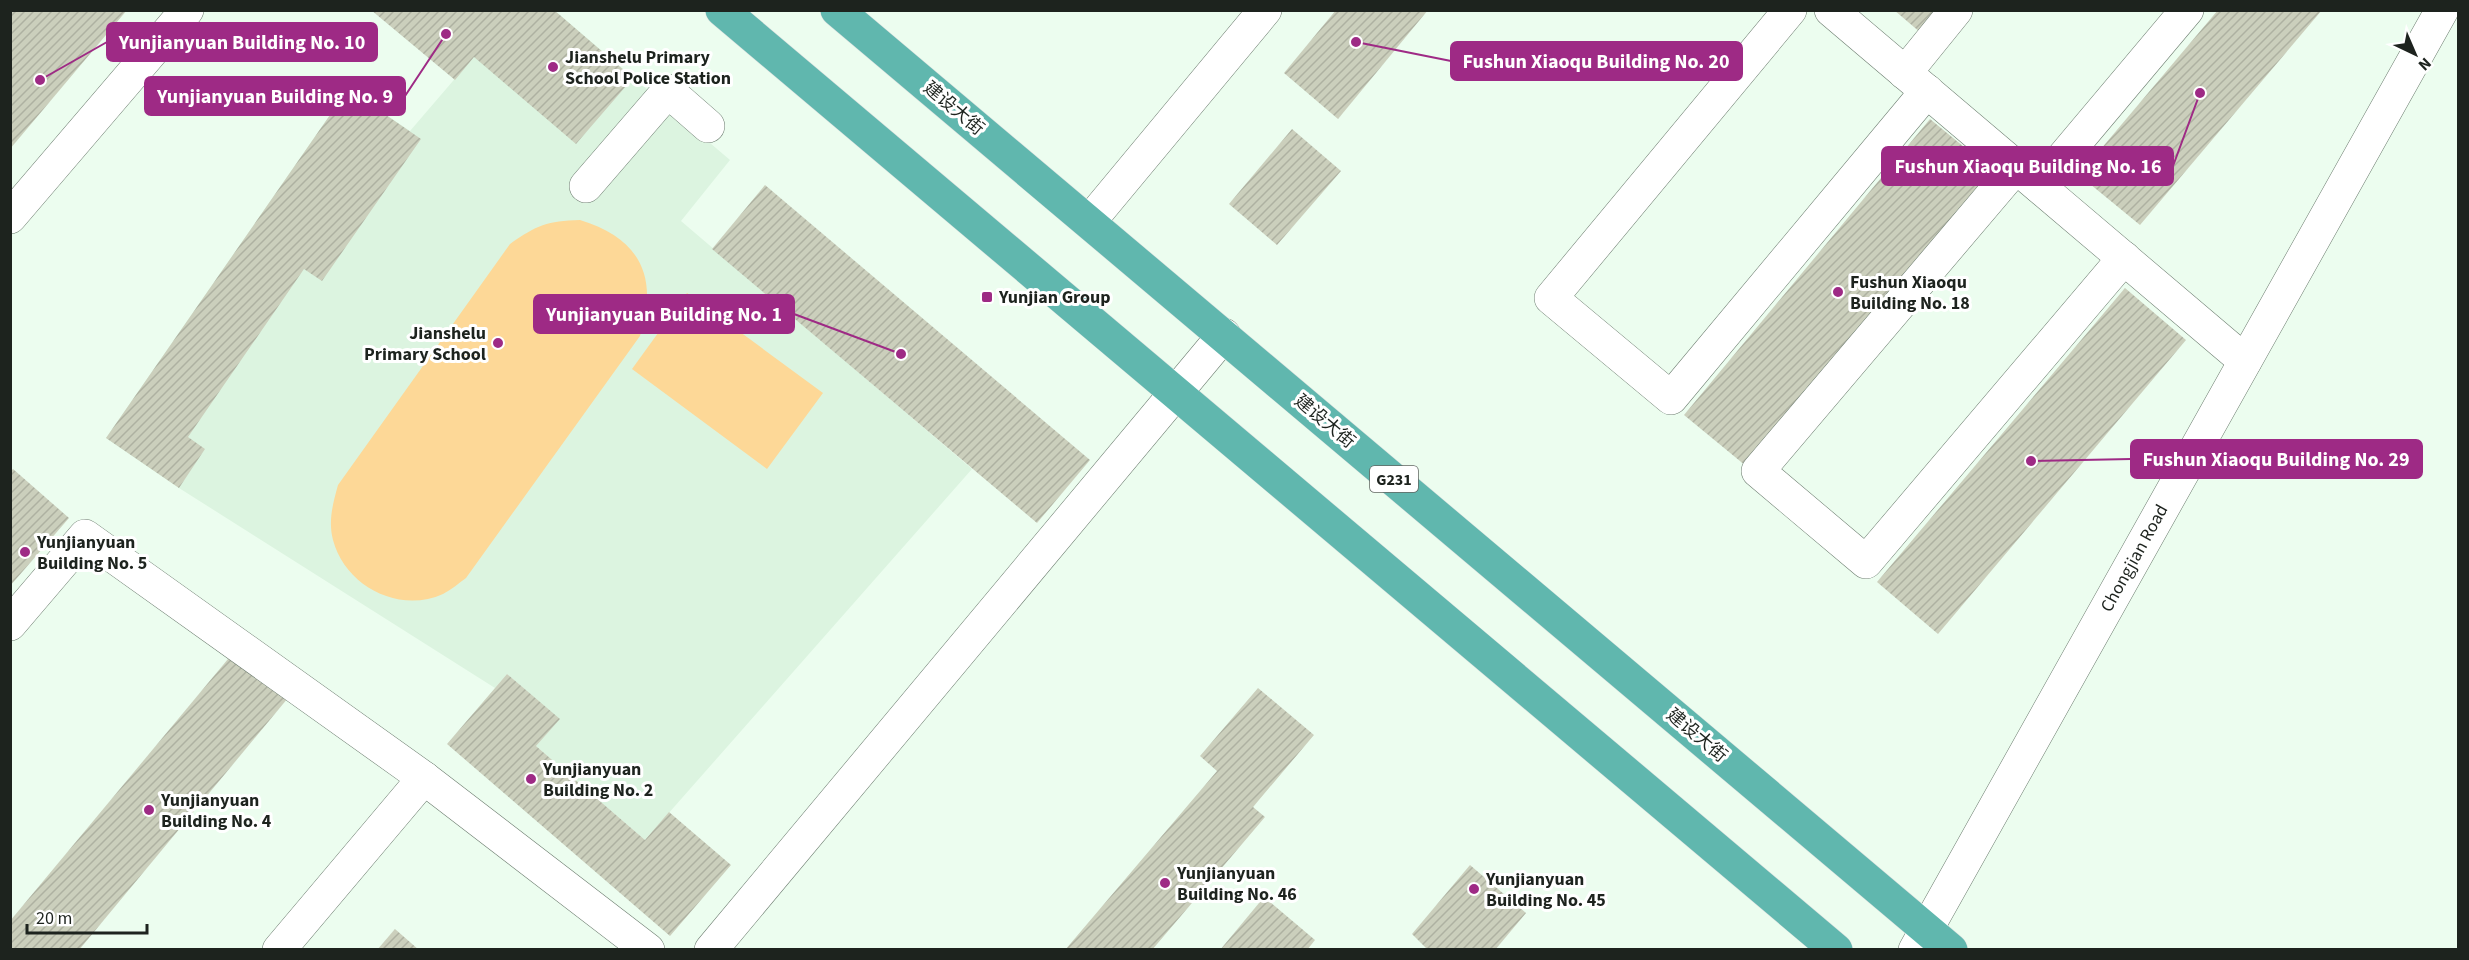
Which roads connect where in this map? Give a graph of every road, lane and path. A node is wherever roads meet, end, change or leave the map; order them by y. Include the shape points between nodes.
1 (186, 10) edge
2 (722, 10) edge
3 (837, 10) edge
4 (1265, 10) edge
5 (1790, 10) edge
6 (1831, 10) edge
7 (1956, 10) edge
8 (2187, 10) edge
9 (2442, 10) edge
10 (1916, 82) junction
11 (708, 126) dead end
12 (2027, 176) junction
13 (586, 186) dead end
14 (10, 217) edge
15 (1089, 222) junction
16 (2124, 258) junction
17 (1224, 335) junction
18 (2245, 361) junction
19 (1176, 393) junction
20 (10, 624) edge
21 (424, 778) junction
22 (1920, 939) edge
23 (279, 950) edge
24 (648, 950) edge
25 (711, 950) edge
26 (1836, 950) edge
27 (1951, 950) edge

1 - 14 street
2 - 19 highway
3 - 15 highway, 建设大街 / G231
4 - 15 street
5 - 10 street via 1551,298 1671,398
6 - 10 street
7 - 10 street
8 - 12 street
9 - 18 street, Chongjian Road
10 - 12 street
11 - 13 street via 668,91
12 - 16 street
12 - 16 street via 1758,471 1866,562
15 - 17 highway, 建设大街 / G231
16 - 18 street
17 - 19 street
17 - 22 highway, 建设大街 / G231
18 - 22 street, Chongjian Road
19 - 25 street
19 - 26 highway
20 - 21 street via 85,536
21 - 23 street
21 - 24 street
22 - 27 highway, 建设大街 / G231

